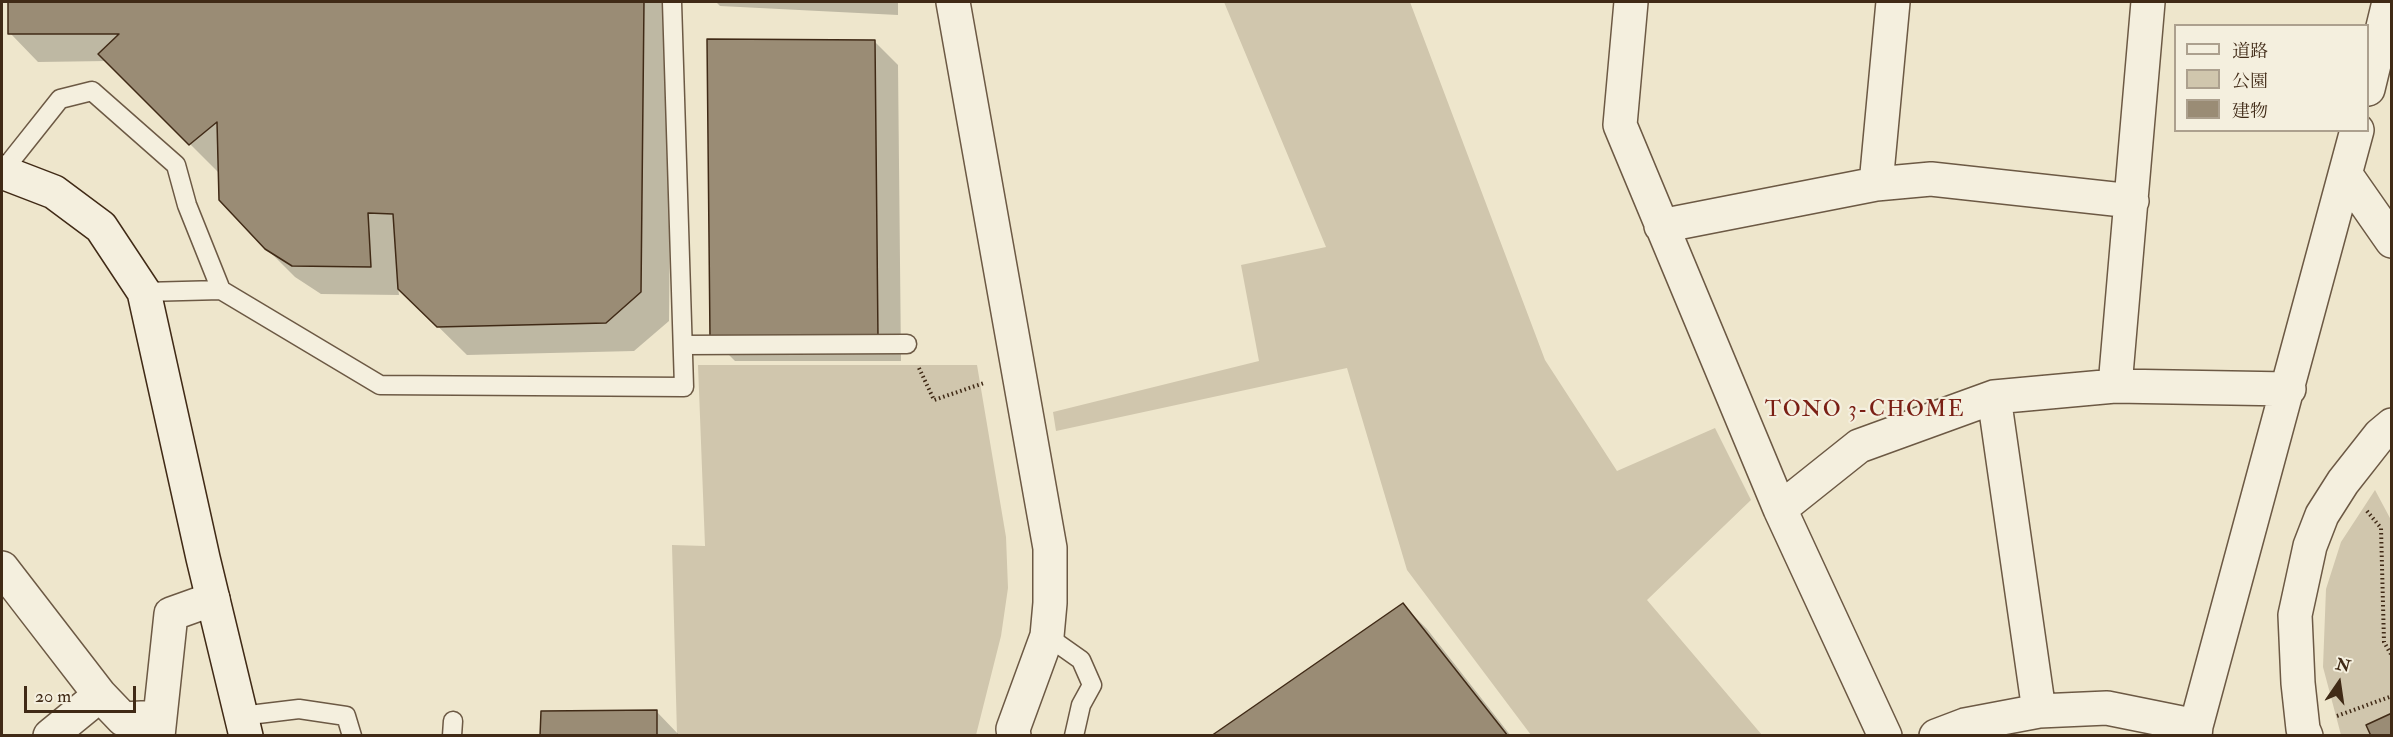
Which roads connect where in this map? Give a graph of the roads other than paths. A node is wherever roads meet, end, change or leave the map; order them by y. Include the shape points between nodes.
1 (672, 2) edge
2 (953, 2) edge
3 (1631, 2) edge
4 (1893, 2) edge
5 (2148, 2) edge
6 (2390, 2) edge
7 (2369, 81) edge
8 (2357, 132) edge
9 (2, 172) edge
10 (2346, 175) junction
11 (1876, 184) junction
12 (2132, 201) junction
13 (1661, 226) junction
14 (2391, 241) edge
15 (221, 290) junction
16 (144, 292) junction
17 (908, 344) road end
18 (683, 345) junction
19 (2115, 386) junction
20 (2289, 389) junction
21 (1994, 397) junction
22 (2391, 425) edge
23 (1780, 509) junction
24 (2, 568) edge
25 (213, 599) junction
26 (1047, 636) junction
27 (100, 695) junction
28 (2039, 711) junction
29 (159, 726) edge
30 (244, 726) edge
31 (2196, 731) edge
32 (2304, 732) edge
33 (50, 735) edge
34 (352, 735) edge
35 (1014, 735) edge
36 (1074, 735) edge
37 (1885, 735) edge
38 (1936, 735) edge

1 - 18 lane
2 - 26 street via 1050,548
3 - 13 street via 1620,125
4 - 11 street
5 - 12 street
6 - 7 street
8 - 10 street
9 - 15 lane via 60,99 92,91 176,165 187,205
9 - 16 street via 54,192 101,227
10 - 14 street
10 - 20 street
11 - 12 street via 1931,179
11 - 13 street
12 - 19 street
13 - 23 street
15 - 16 lane
15 - 18 lane via 380,385 684,387
16 - 25 street
17 - 18 lane
19 - 20 street
19 - 21 street
20 - 31 street
21 - 23 street via 1859,446
21 - 28 street
22 - 32 street via 2343,482 2322,515 2310,546 2295,615
23 - 37 street
24 - 27 street
25 - 29 street via 171,614
25 - 30 street
26 - 35 street
26 - 36 lane via 1081,660 1092,685 1081,705
27 - 29 street via 123,719
27 - 33 street
28 - 31 street via 2107,708
28 - 38 street via 1965,725
30 - 34 lane via 299,709 346,716

